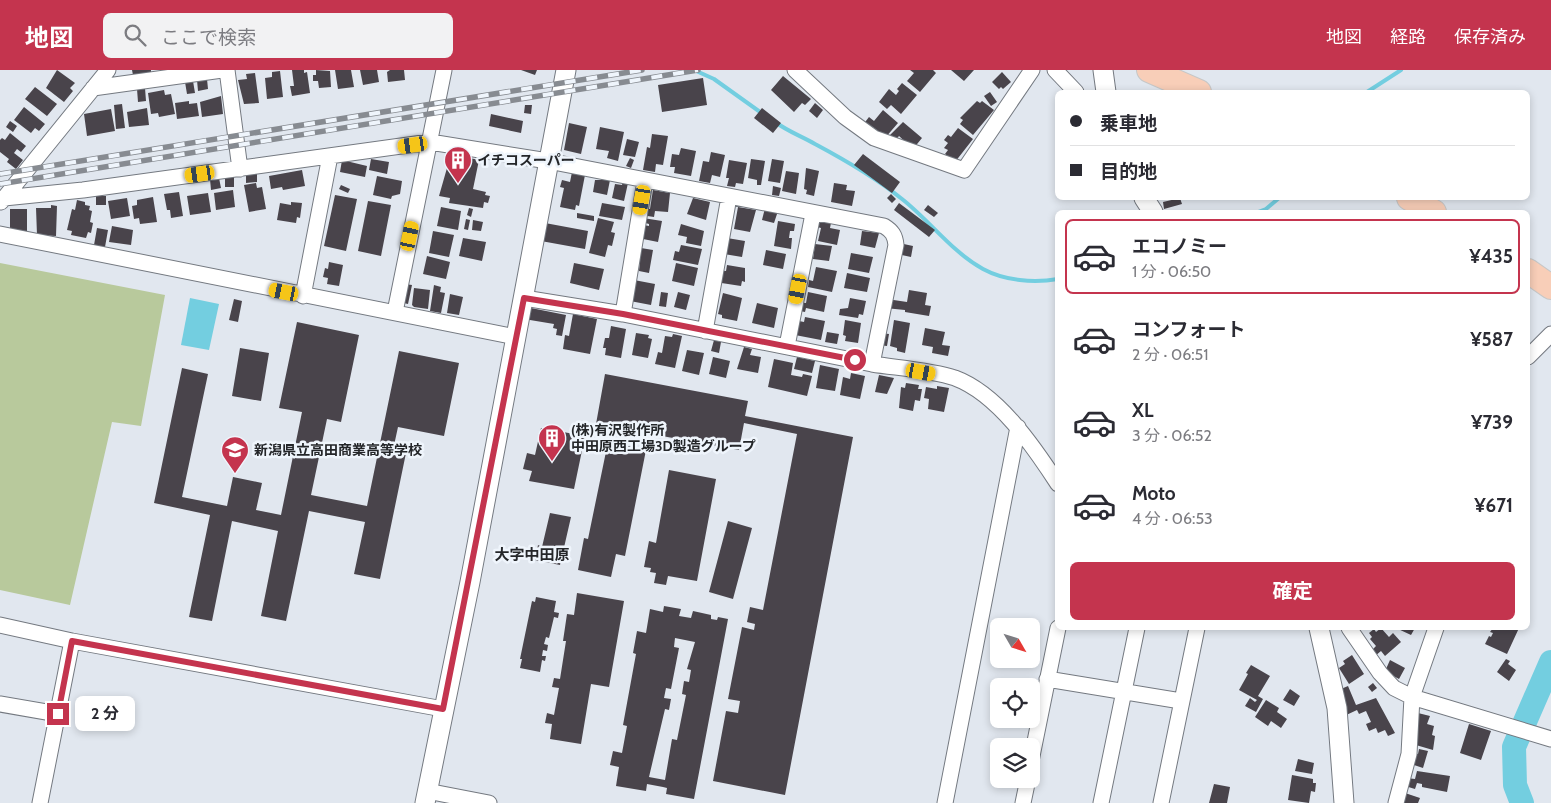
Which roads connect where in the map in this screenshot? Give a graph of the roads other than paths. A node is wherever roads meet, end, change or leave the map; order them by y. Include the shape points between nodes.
1 (108, 70) edge
2 (222, 70) edge
3 (227, 70) edge
4 (444, 70) edge
5 (566, 70) edge
6 (795, 70) edge
7 (1032, 70) edge
8 (1055, 70) edge
9 (1103, 70) edge
10 (1149, 70) edge
11 (93, 88) junction
12 (1074, 90) edge
13 (1106, 90) edge
14 (1194, 90) edge
15 (430, 142) junction
16 (330, 156) junction
17 (548, 161) junction
18 (240, 169) junction
19 (645, 181) junction
20 (729, 197) junction
21 (1413, 200) edge
22 (2, 201) edge
23 (1430, 210) edge
24 (813, 214) junction
25 (0, 234) edge
26 (1530, 273) edge
27 (1551, 287) edge
28 (303, 296) junction
29 (524, 298) junction
30 (395, 312) junction
31 (623, 314) junction
32 (704, 331) junction
33 (1551, 334) edge
34 (516, 337) junction
35 (787, 346) junction
36 (1530, 355) edge
37 (872, 364) junction
38 (1018, 427) junction
39 (1055, 479) edge
40 (0, 624) edge
41 (1058, 630) edge
42 (1137, 630) edge
43 (1197, 630) edge
44 (1319, 630) edge
45 (1350, 630) edge
46 (1435, 630) edge
47 (72, 641) junction
48 (1047, 679) junction
49 (1124, 692) junction
50 (1412, 697) junction
51 (1181, 701) junction
52 (0, 704) edge
53 (443, 709) junction
54 (58, 714) junction
55 (1035, 738) edge
56 (1551, 739) edge
57 (1026, 788) edge
58 (426, 797) edge
59 (40, 803) edge
60 (490, 803) edge
61 (945, 803) edge
62 (1023, 803) edge
63 (1101, 803) edge
64 (1161, 803) edge
65 (1344, 803) edge
66 (1396, 803) edge

1 - 11 street
2 - 11 street
3 - 18 street
4 - 15 street
5 - 17 street
6 - 7 street via 874,138 964,170
8 - 12 street
9 - 13 street
10 - 14 main road
11 - 22 street
15 - 16 street
15 - 17 street
15 - 30 street
16 - 18 street
16 - 28 street
17 - 19 street
17 - 29 street
18 - 22 street
19 - 20 street
19 - 31 street
20 - 24 street
20 - 32 street
21 - 23 main road
24 - 35 street
24 - 37 street via 884,226 896,238
25 - 28 street
26 - 27 main road
28 - 30 street
29 - 31 street
29 - 34 street
30 - 34 street
31 - 32 street
32 - 35 street
33 - 36 street
34 - 53 street
35 - 37 street
37 - 38 street via 960,380 973,386
38 - 39 street
38 - 61 street
40 - 47 street
41 - 48 street
42 - 49 street
43 - 51 street
44 - 65 street via 1337,708
45 - 50 street via 1380,673 1394,688
46 - 50 street
47 - 53 street
47 - 54 street
48 - 49 street
48 - 55 street
49 - 51 street
49 - 63 street
50 - 56 street
50 - 66 street via 1409,754
51 - 64 street
52 - 54 street
53 - 58 street
54 - 59 street
57 - 62 street
58 - 60 street

